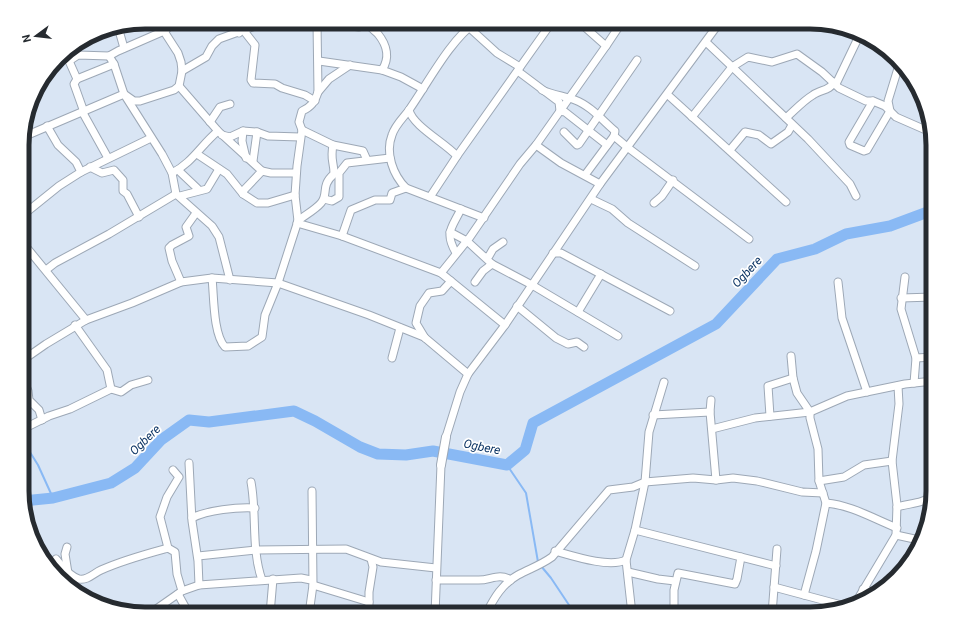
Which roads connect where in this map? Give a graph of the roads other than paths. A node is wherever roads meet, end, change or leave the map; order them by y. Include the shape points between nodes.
1 (167, 29) edge
2 (238, 29) edge
3 (249, 29) edge
4 (317, 29) edge
5 (372, 29) edge
6 (468, 29) edge
7 (471, 29) edge
8 (547, 29) edge
9 (587, 29) edge
10 (617, 29) edge
11 (715, 29) edge
12 (164, 31) junction
13 (119, 32) edge
14 (242, 32) junction
15 (857, 39) edge
16 (706, 42) junction
17 (606, 46) junction
18 (124, 48) junction
19 (109, 56) junction
20 (637, 60) dead end
21 (69, 61) joint
22 (318, 61) junction
23 (114, 64) junction
24 (350, 65) junction
25 (732, 67) junction
26 (519, 69) junction
27 (898, 69) edge
28 (382, 70) junction
29 (182, 71) junction
30 (77, 79) junction
31 (835, 83) junction
32 (178, 86) junction
33 (423, 89) junction
34 (542, 90) junction
35 (318, 92) junction
36 (124, 94) junction
37 (668, 95) junction
38 (569, 98) junction
39 (316, 101) junction
40 (873, 101) junction
41 (230, 104) dead end
42 (409, 110) junction
43 (560, 111) junction
44 (890, 111) junction
45 (84, 112) junction
46 (598, 115) junction
47 (692, 117) junction
48 (786, 118) junction
49 (210, 122) junction
50 (792, 125) junction
51 (48, 126) junction
52 (243, 130) junction
53 (925, 130) edge
54 (588, 131) junction
55 (257, 132) junction
56 (564, 132) dead end
57 (220, 133) junction
58 (30, 134) edge
59 (301, 134) junction
60 (614, 136) junction
61 (151, 138) junction
62 (536, 145) junction
63 (607, 145) junction
64 (334, 146) junction
65 (627, 147) junction
66 (730, 150) junction
67 (197, 154) junction
68 (457, 156) junction
69 (108, 158) junction
70 (390, 158) junction
71 (250, 159) junction
72 (367, 160) junction
73 (90, 167) junction
74 (219, 169) junction
75 (178, 170) junction
76 (262, 171) junction
77 (81, 172) junction
78 (296, 174) junction
79 (585, 175) junction
80 (673, 180) junction
81 (600, 184) junction
82 (406, 188) junction
83 (199, 190) junction
84 (243, 194) junction
85 (178, 195) junction
86 (295, 195) junction
87 (856, 196) dead end
88 (430, 197) junction
89 (324, 199) junction
90 (591, 199) junction
91 (654, 202) dead end
92 (786, 202) dead end
93 (461, 209) junction
94 (29, 210) edge
95 (196, 213) junction
96 (139, 217) junction
97 (484, 218) junction
98 (297, 222) junction
99 (450, 232) junction
100 (342, 236) junction
101 (749, 239) dead end
102 (467, 241) junction
103 (503, 242) dead end
104 (29, 250) edge
105 (456, 253) junction
106 (553, 253) junction
107 (486, 257) junction
108 (492, 264) junction
109 (695, 266) dead end
110 (46, 270) junction
111 (441, 273) junction
112 (601, 274) junction
113 (905, 277) dead end
114 (212, 278) junction
115 (230, 280) junction
116 (451, 281) junction
117 (181, 282) junction
118 (475, 282) dead end
119 (838, 282) dead end
120 (278, 283) junction
121 (532, 285) junction
122 (926, 297) edge
123 (901, 298) junction
124 (517, 306) junction
125 (670, 311) dead end
126 (578, 312) junction
127 (86, 320) junction
128 (76, 325) junction
129 (505, 325) junction
130 (400, 328) junction
131 (618, 336) dead end
132 (425, 338) junction
133 (584, 347) dead end
134 (29, 356) edge
135 (791, 356) dead end
136 (926, 357) edge
137 (392, 358) dead end
138 (916, 358) junction
139 (468, 374) junction
140 (793, 378) junction
141 (148, 380) dead end
142 (664, 382) dead end
143 (926, 382) edge
144 (914, 383) junction
145 (898, 386) junction
146 (111, 389) junction
147 (867, 392) junction
148 (29, 400) edge
149 (711, 400) dead end
150 (710, 412) junction
151 (810, 412) junction
152 (653, 415) junction
153 (770, 416) junction
154 (42, 420) junction
155 (29, 426) edge
156 (712, 429) junction
157 (446, 437) joint
158 (892, 461) junction
159 (190, 463) dead end
160 (441, 465) joint
161 (173, 470) dead end
162 (716, 480) junction
163 (819, 481) junction
164 (251, 482) dead end
165 (645, 482) junction
166 (312, 491) dead end
167 (823, 493) junction
168 (926, 499) edge
169 (826, 502) junction
170 (897, 507) junction
171 (255, 508) junction
172 (192, 518) junction
173 (897, 528) junction
174 (635, 530) junction
175 (896, 536) junction
176 (916, 539) edge
177 (67, 547) dead end
178 (168, 548) junction
179 (313, 549) junction
180 (777, 549) dead end
181 (256, 550) junction
182 (555, 551) junction
183 (198, 556) junction
184 (741, 557) junction
185 (56, 558) dead end
186 (626, 560) junction
187 (374, 562) junction
188 (776, 566) junction
189 (436, 568) junction
190 (628, 572) junction
191 (68, 573) junction
192 (64, 574) edge
193 (273, 579) junction
194 (262, 580) junction
195 (436, 580) junction
196 (510, 580) junction
197 (675, 581) junction
198 (312, 583) junction
199 (199, 585) junction
200 (774, 586) junction
201 (863, 589) junction
202 (869, 591) edge
203 (180, 592) junction
204 (804, 595) junction
205 (859, 596) edge
206 (369, 602) junction
207 (836, 604) edge
208 (159, 607) edge
209 (186, 607) edge
210 (271, 607) edge
211 (310, 607) edge
212 (369, 607) edge
213 (435, 607) edge
214 (490, 607) edge
215 (631, 607) edge
216 (674, 607) edge
217 (772, 607) edge

1 - 12 street
2 - 14 street
3 - 14 street
4 - 22 street
5 - 28 street via 385,45 387,58
6 - 33 street
7 - 26 street
8 - 26 street
9 - 17 street
10 - 17 street
11 - 16 street
12 - 18 street
12 - 29 street via 178,53
13 - 18 street
14 - 29 street via 219,39 206,57
14 - 39 street via 255,45 251,80 253,83 275,84
15 - 31 street
16 - 25 street
16 - 37 street
17 - 38 street
18 - 19 street
19 - 21 street via 78,55
19 - 23 street
20 - 46 street
21 - 30 street
22 - 24 street
22 - 35 street
23 - 30 street
23 - 36 street
24 - 28 street
24 - 35 street via 326,81
25 - 31 street via 748,57 772,62 796,54
25 - 47 street
25 - 48 street
26 - 34 street
26 - 68 street
27 - 44 street via 888,101
28 - 33 street
29 - 32 street
30 - 45 street via 74,84
31 - 40 street via 866,101
31 - 48 street via 825,91 808,98
32 - 36 street via 174,90 140,101 134,101
32 - 49 street
33 - 42 street
34 - 38 street via 553,96
34 - 43 street via 559,102
35 - 39 street
36 - 45 street
36 - 61 street
37 - 47 street
37 - 65 street
38 - 43 street
38 - 46 street
39 - 59 street via 302,111 299,122
40 - 44 street
40 - 44 street via 849,142 850,145 867,150
41 - 49 street via 220,107
42 - 68 street via 411,118 421,128
42 - 70 street via 392,134
43 - 54 street via 565,112
43 - 62 street
44 - 53 street via 896,117
45 - 51 street
45 - 69 street
46 - 54 street
46 - 60 street via 616,131
47 - 66 street
48 - 50 street
49 - 57 street
50 - 66 street via 788,132 771,144 759,135 745,132
50 - 87 street via 850,184
51 - 58 street
51 - 77 street via 58,145 76,162
52 - 55 street
52 - 57 street via 230,136
52 - 71 street via 242,142
54 - 56 street via 577,145
54 - 63 street
55 - 59 street via 268,136
55 - 71 street
57 - 67 street via 208,139
57 - 71 street
59 - 64 street
59 - 78 street
60 - 63 street
60 - 65 street
61 - 69 street
61 - 75 street
62 - 79 street via 561,163
62 - 97 street via 520,164
63 - 79 street
64 - 72 street via 363,151
64 - 89 street via 330,158 334,174 324,187
65 - 80 street
65 - 81 street
66 - 92 street
67 - 74 street
67 - 75 street
68 - 88 street
69 - 73 street
70 - 72 street
70 - 82 street via 397,179
71 - 76 street
72 - 89 street via 347,163 339,173 339,198 332,201
73 - 77 street
73 - 96 street via 102,173 114,170 123,180 123,191
74 - 83 street via 207,189
74 - 84 street via 227,174
75 - 83 street
75 - 85 street
76 - 78 street
76 - 84 street
77 - 94 street
78 - 86 street
79 - 81 street
80 - 91 street via 662,196
80 - 101 street
81 - 90 street
82 - 88 street
82 - 100 street via 392,193 390,200 375,200 353,208
83 - 85 street
84 - 86 street via 258,203 268,203
85 - 95 street
85 - 96 street
86 - 98 street
88 - 93 street
89 - 98 street
90 - 106 street
90 - 109 street via 612,209 628,223
93 - 97 street
93 - 99 street
95 - 115 street via 212,226 219,237
95 - 117 street via 186,227 189,236 169,248
96 - 110 street via 55,262
97 - 102 street
98 - 100 street
98 - 120 street
99 - 102 street
99 - 105 street via 450,242
100 - 111 street
102 - 105 street
102 - 107 street
103 - 107 street
104 - 110 street
105 - 111 street
106 - 112 street via 560,253
106 - 121 street
107 - 108 street
108 - 118 street
108 - 121 street
110 - 127 street
111 - 116 street
112 - 125 street
112 - 126 street
113 - 123 street
114 - 115 street
114 - 117 street
114 - 120 street via 217,330 225,347 248,346 262,337 265,315
115 - 120 street
116 - 129 street
116 - 132 street via 442,291 430,293 420,306 416,323
117 - 127 street
119 - 147 street via 842,318
120 - 130 street
121 - 124 street
121 - 126 street
122 - 123 street
123 - 138 street via 901,309
124 - 129 street
124 - 133 street via 556,338 568,344 577,342
126 - 131 street
127 - 128 street
128 - 134 street
128 - 146 street via 107,370
129 - 139 street
130 - 132 street
130 - 137 street
132 - 139 street
135 - 140 street
136 - 138 street
138 - 144 street
139 - 157 street
140 - 151 street via 797,393
140 - 153 street via 768,386
141 - 146 street via 121,392
142 - 152 street
143 - 144 street
144 - 145 street
145 - 147 street
145 - 158 street via 899,412
146 - 154 street via 70,410
147 - 151 street via 847,396
148 - 154 street via 39,410
149 - 150 street
150 - 152 street
150 - 156 street
151 - 153 street
151 - 163 street via 818,449
152 - 165 street
153 - 156 street via 742,420
154 - 155 street
156 - 162 street
157 - 160 street
158 - 163 street via 864,465 844,477
158 - 170 street
159 - 172 street
160 - 189 street
161 - 178 street via 179,477 167,497 160,517
162 - 165 street via 693,478
162 - 167 street via 733,478 802,492
163 - 167 street
164 - 171 street
165 - 174 street
165 - 182 street via 634,487 609,490
166 - 179 street
167 - 169 street
168 - 170 street via 920,503
169 - 173 street via 856,510
169 - 204 street
170 - 173 street
171 - 172 street via 239,507
171 - 181 street
172 - 183 street
173 - 175 street
174 - 184 street
174 - 186 street
175 - 176 street
175 - 201 street
177 - 191 street via 65,554
178 - 191 street via 116,563 94,572 88,578 79,579
178 - 203 street via 175,552
179 - 181 street
179 - 187 street via 346,549
179 - 198 street
180 - 188 street
181 - 183 street
181 - 194 street
182 - 186 street via 594,560
182 - 196 street via 540,565
183 - 199 street
184 - 188 street
184 - 197 street via 735,584 678,573
185 - 191 street
186 - 190 street
187 - 189 street
187 - 206 street
188 - 200 street
189 - 195 street
190 - 197 street
190 - 215 street
191 - 192 street
193 - 194 street
193 - 198 street via 301,578
193 - 210 street
194 - 199 street
195 - 196 street via 479,581 504,576
195 - 213 street
196 - 214 street via 495,596
197 - 216 street
198 - 206 street
198 - 211 street
199 - 203 street
200 - 204 street
200 - 217 street
201 - 202 street
201 - 205 street
203 - 208 street
203 - 209 street
204 - 207 street
206 - 212 street

